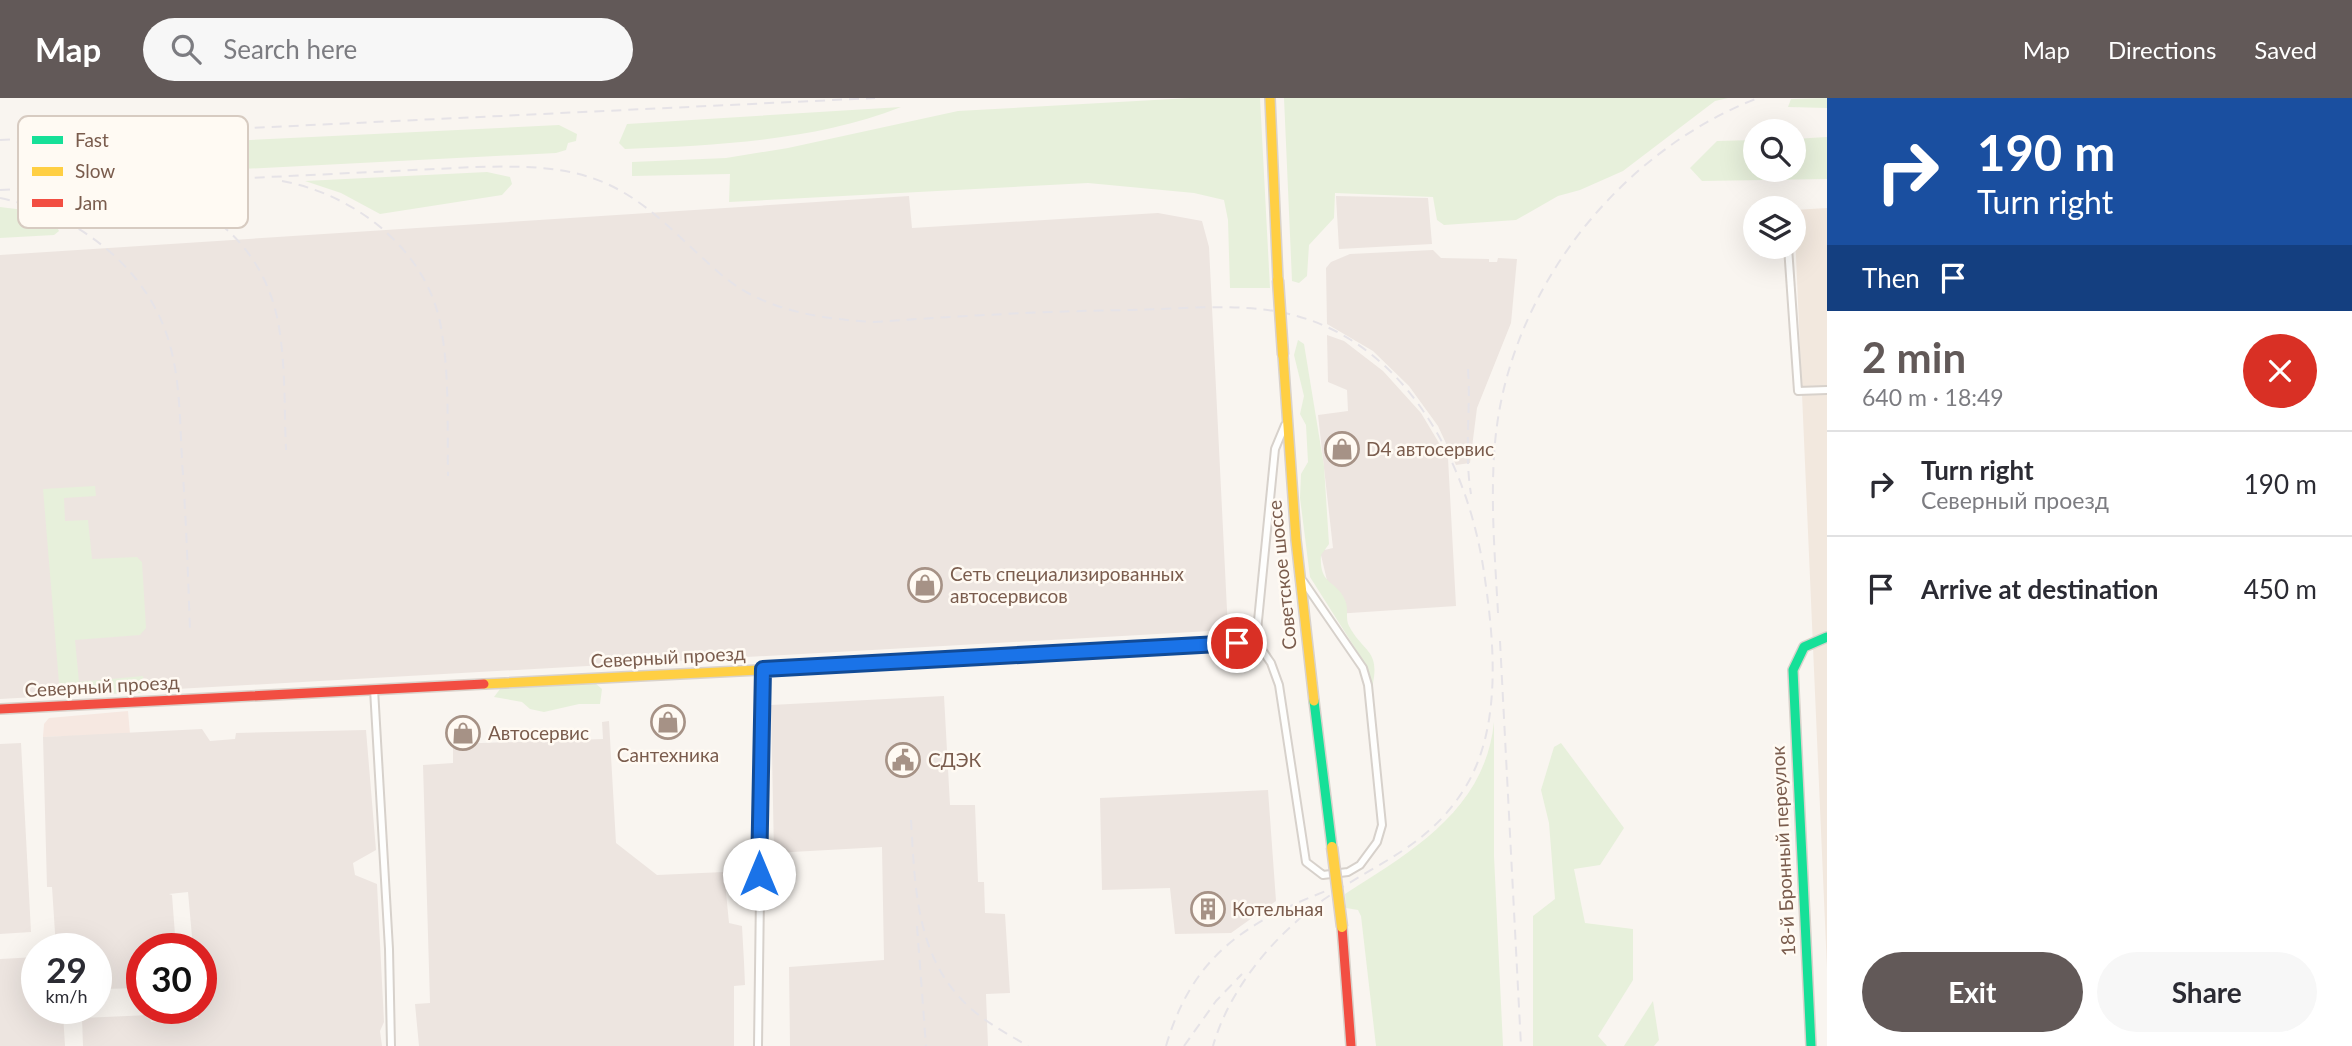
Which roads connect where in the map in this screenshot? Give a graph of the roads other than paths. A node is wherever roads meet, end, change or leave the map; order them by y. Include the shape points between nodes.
1 (1270, 98) edge
2 (1789, 259) edge
3 (1827, 390) edge
4 (1285, 425) junction
5 (1298, 575) junction
6 (1827, 637) edge
7 (1256, 642) junction
8 (763, 669) junction
9 (374, 690) junction
10 (0, 709) edge
11 (391, 1046) edge
12 (758, 1046) edge
13 (1351, 1046) edge
14 (1811, 1046) edge

1 - 4 street, Советское шоссе, bridge
2 - 3 street via 1798,391
4 - 5 street, Советское шоссе
4 - 7 street via 1275,449
5 - 7 street via 1363,668 1368,685 1382,825 1369,855 1348,872 1323,875 1306,862 1279,685
5 - 13 street, Советское шоссе, bridge via 1342,927
6 - 14 street, 18-й Бронный переулок via 1805,644 1796,654 1793,691
7 - 8 street, Северный проезд
8 - 9 street, Северный проезд
8 - 12 street
9 - 10 street, Северный проезд
9 - 11 street via 390,949

